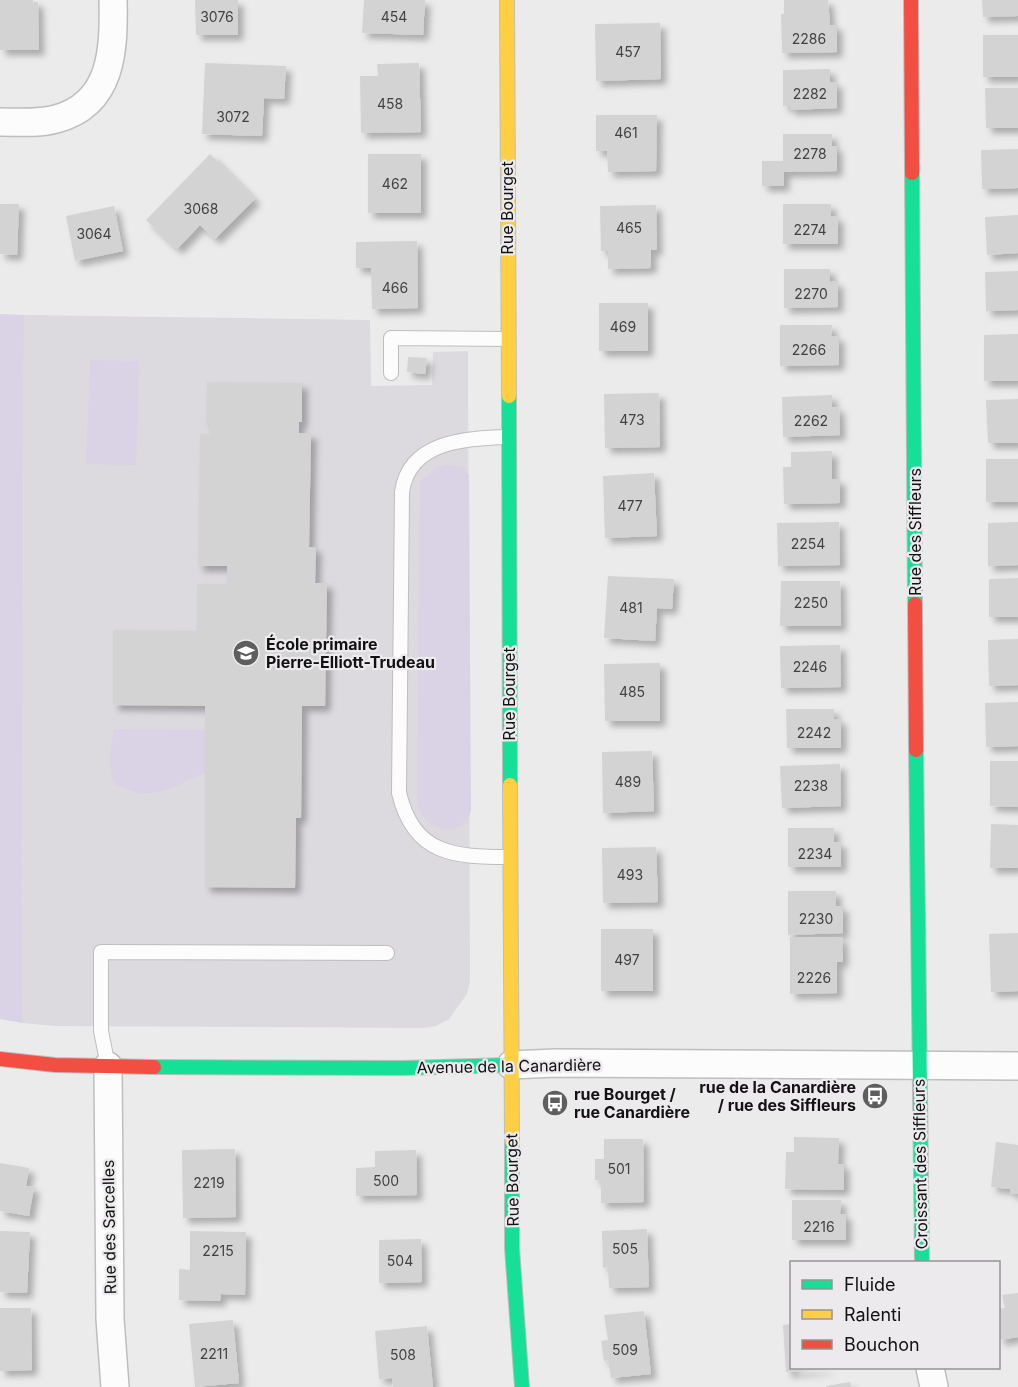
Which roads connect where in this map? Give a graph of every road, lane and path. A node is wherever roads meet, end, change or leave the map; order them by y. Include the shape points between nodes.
1 (113, 0) edge
2 (507, 0) edge
3 (911, 0) edge
4 (0, 122) edge
5 (508, 339) junction
6 (391, 373) dead end
7 (508, 436) junction
8 (510, 858) junction
9 (387, 953) dead end
10 (0, 1059) edge
11 (511, 1065) junction
12 (918, 1065) junction
13 (108, 1066) junction
14 (1018, 1066) edge
15 (921, 1261) edge
16 (930, 1369) edge
17 (115, 1387) edge
18 (522, 1387) edge
19 (934, 1387) edge

1 - 4 street via 111,61 95,94 84,106 55,119
2 - 5 street, Rue Bourget
3 - 12 street, Rue des Siffleurs
5 - 6 lane via 391,338
5 - 7 street, Rue Bourget
7 - 8 street, Rue Bourget
7 - 8 lane via 472,438 433,450 418,459 404,479 399,793 417,832 427,843 452,854
8 - 11 street, Rue Bourget
9 - 13 lane via 101,952 102,1031
10 - 13 street, Avenue de la Canardière
11 - 12 street, Avenue de la Canardière
11 - 13 street, Avenue de la Canardière
11 - 18 street, Rue Bourget via 514,1289
12 - 14 street, Avenue de la Canardière
12 - 15 street, Croissant des Siffleurs
13 - 17 street, Rue des Sarcelles via 110,1319
16 - 19 street

